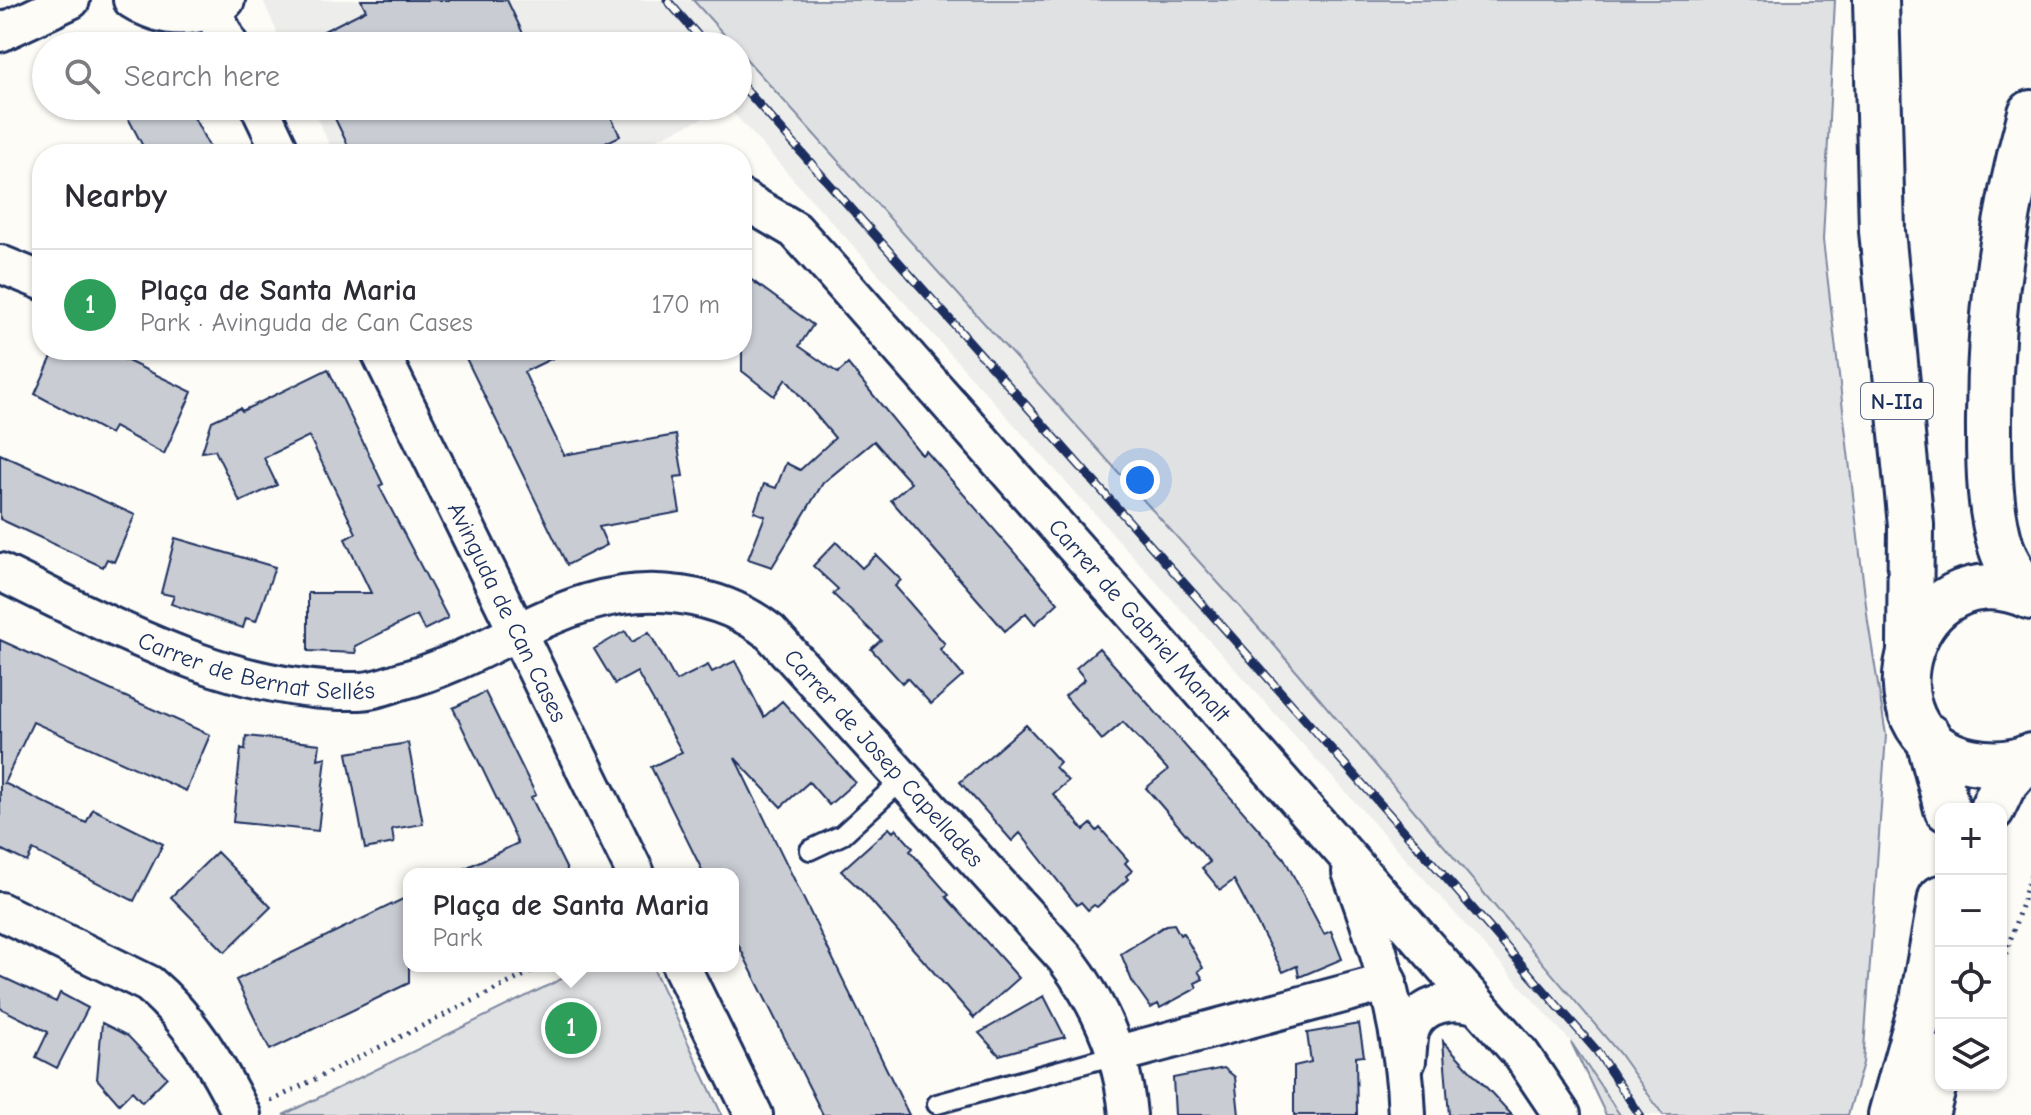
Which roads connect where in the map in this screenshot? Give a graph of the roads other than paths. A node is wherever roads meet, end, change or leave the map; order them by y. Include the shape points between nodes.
1 (71, 0) edge
2 (132, 0) edge
3 (1876, 0) edge
4 (1895, 0) edge
5 (219, 5) edge
6 (226, 32) edge
7 (0, 33) edge
8 (266, 120) edge
9 (2030, 121) edge
10 (277, 144) edge
11 (1878, 155) junction
12 (752, 205) edge
13 (0, 264) edge
14 (32, 277) edge
15 (384, 360) edge
16 (0, 572) edge
17 (2029, 596) edge
18 (517, 631) junction
19 (1910, 647) junction
20 (1928, 736) junction
21 (2029, 757) edge
22 (902, 780) junction
23 (1945, 803) edge
24 (1995, 803) edge
25 (810, 850) dead end
26 (1343, 852) junction
27 (633, 868) edge
28 (0, 911) edge
29 (1935, 932) edge
30 (684, 972) edge
31 (1388, 982) junction
32 (1478, 1006) junction
33 (1115, 1055) junction
34 (1405, 1071) junction
35 (1935, 1081) edge
36 (937, 1104) dead end
37 (250, 1112) edge
38 (754, 1115) edge
39 (1128, 1115) edge
40 (1407, 1115) edge
41 (1562, 1115) edge
42 (1891, 1115) edge
43 (1926, 1115) edge

1 - 7 street
2 - 5 street via 170,16 193,16
3 - 11 main road
4 - 11 main road, N-IIa
5 - 6 street
8 - 10 street
9 - 17 main road, N-IIa via 1992,320 1989,432 1993,517 2008,565
11 - 19 main road, N-IIa via 1890,338 1911,525
12 - 26 street, Carrer de Gabriel Manalt via 795,230
13 - 14 street
15 - 18 street, Avinguda de Can Cases
16 - 18 street, Carrer de Bernat Sellés via 213,669 290,688 363,691 438,672
17 - 19 main road, N-IIa via 1992,588 1957,595 1920,625
18 - 22 street, Carrer de Josep Capellades via 602,596 629,592 687,596 731,608 770,632
18 - 27 street, Avinguda de Can Cases
19 - 20 main road, N-IIa via 1906,694
20 - 21 main road, N-IIa via 1963,759 2006,763
20 - 23 main road, N-IIa
21 - 24 main road, N-IIa
22 - 25 lane via 842,835
22 - 33 street, Carrer de Josep Capellades via 1065,958 1094,999
26 - 31 street, Carrer de Gabriel Manalt
26 - 32 street
28 - 37 street via 149,984 208,1052
29 - 42 main road via 1923,1000
30 - 38 street
31 - 33 street
31 - 34 street, Carrer de Gabriel Manalt
32 - 34 street via 1464,1001 1425,1009 1411,1028
32 - 41 street via 1521,1054
33 - 36 lane
33 - 39 street, Carrer de Josep Capellades
34 - 40 street, Carrer de Gabriel Manalt
35 - 43 main road

